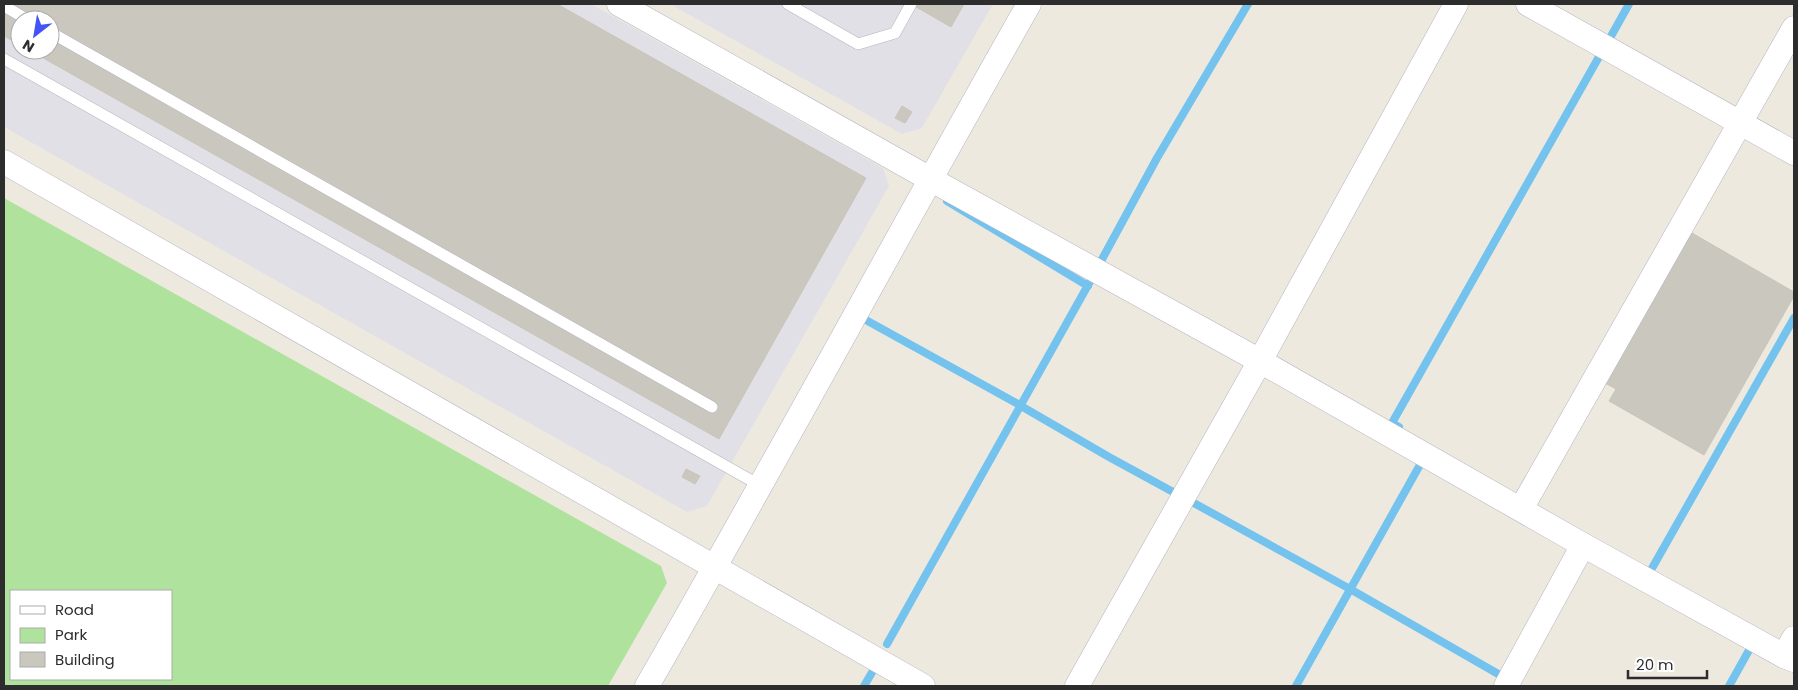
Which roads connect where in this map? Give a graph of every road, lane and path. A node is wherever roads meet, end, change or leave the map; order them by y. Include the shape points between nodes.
1 (619, 4) edge
2 (788, 4) edge
3 (911, 4) edge
4 (1029, 4) edge
5 (1456, 4) edge
6 (1528, 4) edge
7 (1794, 28) edge
8 (60, 38) edge
9 (4, 59) edge
10 (1740, 123) junction
11 (1794, 153) edge
12 (4, 162) edge
13 (930, 179) junction
14 (1260, 360) junction
15 (712, 406) dead end
16 (761, 486) junction
17 (1520, 509) junction
18 (1583, 545) junction
19 (715, 568) junction
20 (1791, 651) edge
21 (647, 686) edge
22 (924, 686) edge
23 (1077, 686) edge
24 (1506, 686) edge

1 - 13 street
2 - 3 lane via 858,44 895,33
4 - 13 street
5 - 14 street
6 - 10 street
7 - 10 street
8 - 15 lane
9 - 16 lane
10 - 11 street
10 - 17 street
12 - 19 street
13 - 14 street
13 - 16 street
14 - 17 street
14 - 23 street
16 - 19 street
17 - 18 street
18 - 20 street
18 - 24 street
19 - 21 street
19 - 22 street

